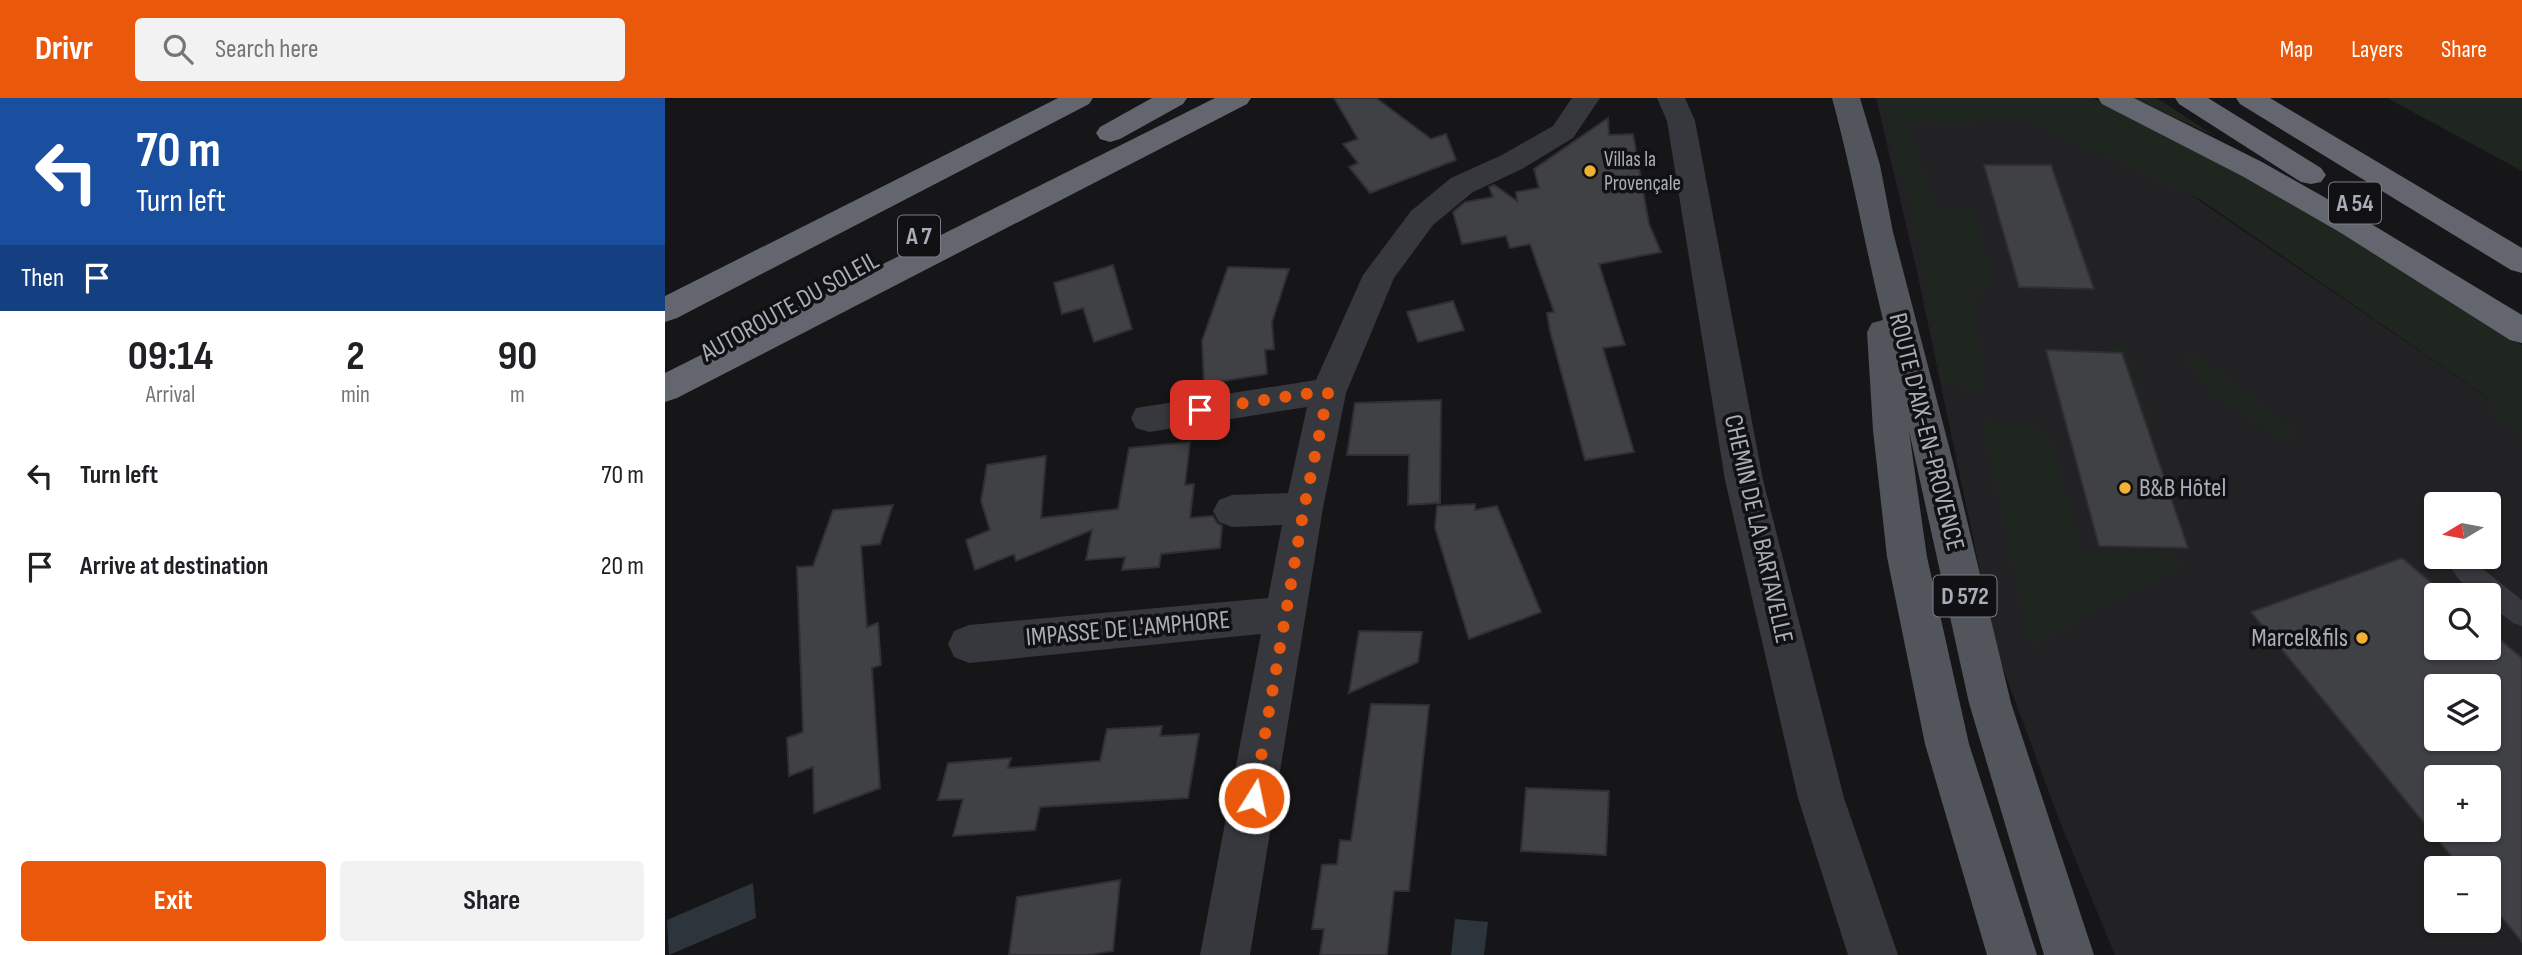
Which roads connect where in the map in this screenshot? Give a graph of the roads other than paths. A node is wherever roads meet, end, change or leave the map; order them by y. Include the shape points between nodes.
1 (1079, 98) edge
2 (1173, 98) edge
3 (1237, 98) edge
4 (1586, 98) edge
5 (1671, 98) edge
6 (1846, 98) edge
7 (2112, 98) edge
8 (2189, 98) edge
9 (2251, 98) edge
10 (2293, 98) edge
11 (1877, 232) junction
12 (2522, 247) edge
13 (2522, 262) edge
14 (2522, 308) edge
15 (665, 310) edge
16 (2522, 331) edge
17 (665, 375) edge
18 (665, 389) edge
19 (1328, 393) junction
20 (1149, 418) dead end
21 (1304, 508) junction
22 (1232, 511) dead end
23 (2464, 569) edge
24 (1287, 614) junction
25 (2522, 615) edge
26 (969, 643) dead end
27 (1225, 955) edge
28 (1873, 955) edge
29 (2013, 955) edge
30 (2070, 955) edge

1 - 15 highway, AUTOROUTE DU SOLEIL / A 7
2 - 17 highway, AUTOROUTE DU SOLEIL / A 7
3 - 18 highway
4 - 19 street via 1563,132 1462,185 1422,218 1379,275
5 - 28 street, CHEMIN DE LA BARTAVELLE via 1681,121 1744,480 1821,798
6 - 11 main road, ROUTE D'AIX-EN-PROVENCE / D 572
7 - 16 highway via 2252,169
8 - 14 highway, A 54
9 - 13 highway, A 54
10 - 12 highway
11 - 29 main road, ROUTE D'AIX-EN-PROVENCE / D 572 via 1891,430 1907,557 1947,744
11 - 30 main road, ROUTE D'AIX-EN-PROVENCE / D 572 via 1990,703
19 - 20 street
19 - 21 street
21 - 22 street
21 - 24 street
23 - 25 lane
24 - 26 street, IMPASSE DE L'AMPHORE
24 - 27 street

